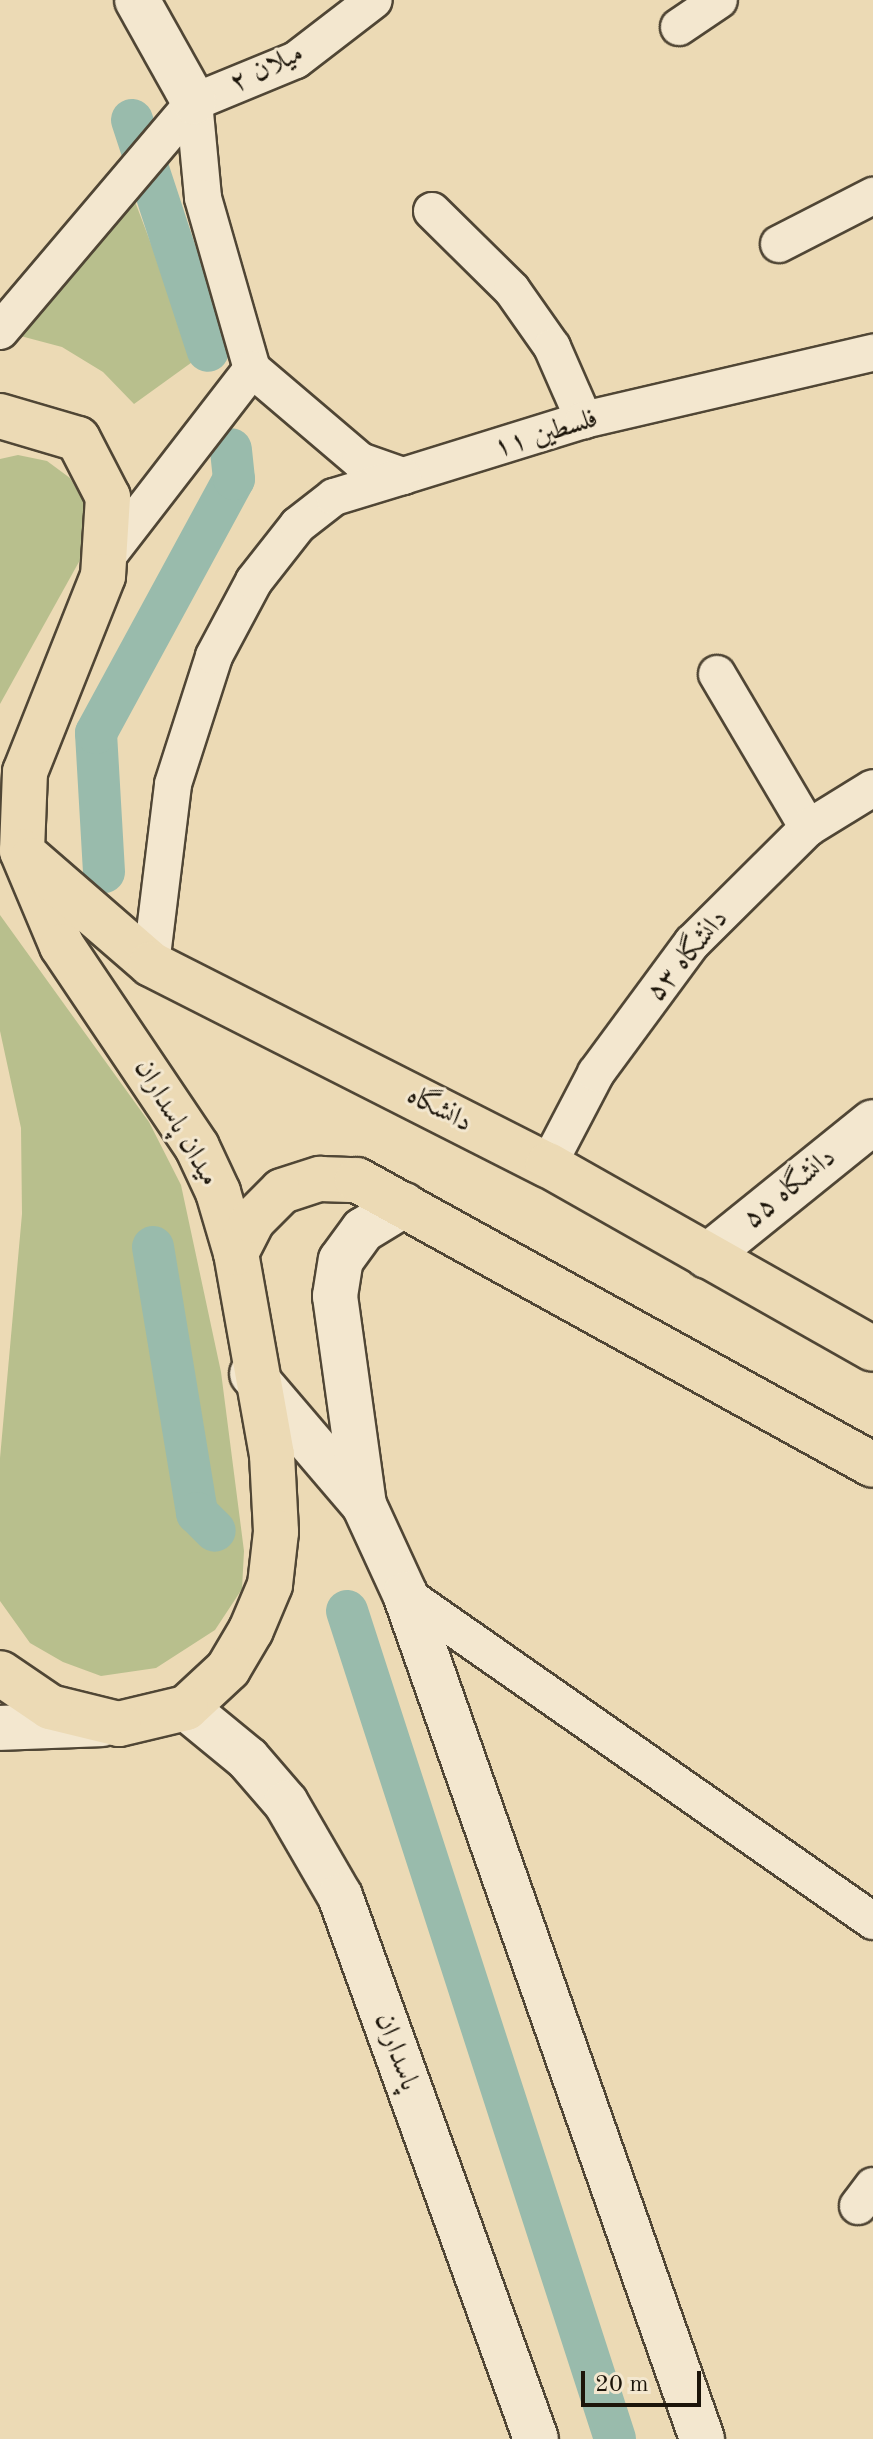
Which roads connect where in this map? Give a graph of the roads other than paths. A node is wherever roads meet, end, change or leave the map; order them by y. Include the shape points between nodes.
1 (137, 0) edge
2 (374, 0) edge
3 (719, 0) edge
4 (679, 27) dead end
5 (194, 102) junction
6 (873, 196) edge
7 (432, 211) dead end
8 (779, 244) dead end
9 (0, 331) edge
10 (873, 353) edge
11 (252, 369) junction
12 (0, 416) edge
13 (584, 420) junction
14 (403, 476) junction
15 (109, 554) junction
16 (717, 674) dead end
17 (873, 788) edge
18 (808, 828) junction
19 (22, 851) junction
20 (151, 964) junction
21 (873, 1122) edge
22 (548, 1165) junction
23 (404, 1205) junction
24 (236, 1253) junction
25 (707, 1256) junction
26 (873, 1349) edge
27 (252, 1374) junction
28 (873, 1465) edge
29 (364, 1505) junction
30 (405, 1594) junction
31 (0, 1673) edge
32 (186, 1708) junction
33 (119, 1724) junction
34 (0, 1728) edge
35 (873, 1921) edge
36 (536, 2439) edge
37 (702, 2439) edge

1 - 5 street
2 - 5 street, میلان ۲ via 296,60
3 - 4 street
5 - 9 street
5 - 11 street via 203,198
6 - 8 street
7 - 13 street via 512,290 552,347
10 - 13 street, فلسطین ۱۱
11 - 14 street via 360,461
11 - 15 street
12 - 15 main road, میدان پاسداران via 78,439 108,497
13 - 14 street, فلسطین ۱۱
14 - 20 street, فلسطین ۱۱ via 334,497 298,525 254,581 214,656 173,784
15 - 19 main road, میدان پاسداران via 25,772
16 - 18 street
17 - 18 street, دانشگاه ۵۳
18 - 22 street, دانشگاه ۵۳ via 692,943 596,1073
19 - 20 main road, دانشگاه via 94,922
19 - 24 main road, میدان پاسداران via 62,946 197,1147
20 - 22 main road, دانشگاه
21 - 25 street, دانشگاه ۵۵
22 - 25 main road, دانشگاه
23 - 24 main road via 357,1180 320,1179 282,1191 252,1221
23 - 28 main road
23 - 29 street via 363,1230 341,1260 335,1296
24 - 27 main road, میدان پاسداران
25 - 26 main road, دانشگاه
27 - 29 street
27 - 32 main road, میدان پاسداران via 272,1455 270,1585 228,1669
29 - 30 street
30 - 35 street
30 - 37 street
31 - 33 main road, میدان پاسداران via 50,1707
32 - 33 main road, میدان پاسداران
32 - 36 street, پاسداران via 248,1759 286,1803 340,1896
33 - 34 street

